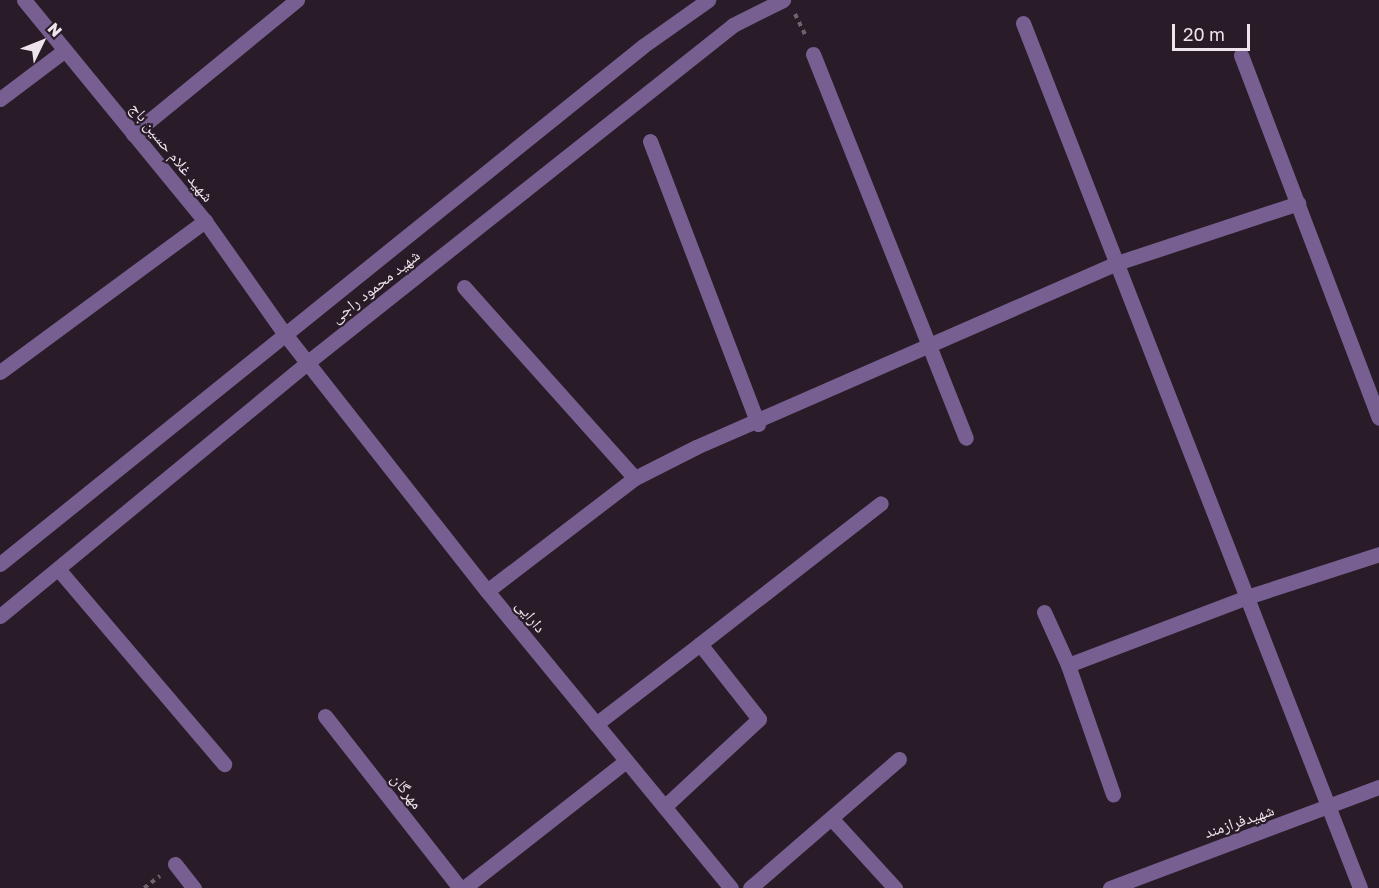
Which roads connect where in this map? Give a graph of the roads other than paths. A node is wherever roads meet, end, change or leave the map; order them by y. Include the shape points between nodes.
1 (24, 0) edge
2 (297, 0) edge
3 (708, 0) edge
4 (788, 5) edge
5 (1023, 23) dead end
6 (65, 50) junction
7 (813, 54) road end
8 (1241, 55) dead end
9 (0, 99) edge
10 (133, 134) junction
11 (650, 141) dead end
12 (1298, 203) junction
13 (205, 221) junction
14 (1117, 263) junction
15 (464, 287) dead end
16 (284, 333) junction
17 (932, 346) junction
18 (308, 362) junction
19 (0, 372) edge
20 (1379, 418) edge
21 (758, 424) junction
22 (966, 438) dead end
23 (635, 478) junction
24 (881, 503) dead end
25 (1379, 554) edge
26 (0, 564) edge
27 (59, 570) junction
28 (487, 591) junction
29 (1247, 597) junction
30 (1044, 612) dead end
31 (0, 616) edge
32 (700, 644) junction
33 (1068, 665) junction
34 (325, 716) dead end
35 (596, 724) junction
36 (899, 759) dead end
37 (626, 761) junction
38 (224, 764) dead end
39 (1379, 787) edge
40 (1113, 794) dead end
41 (664, 807) junction
42 (1329, 808) junction
43 (831, 818) junction
44 (175, 864) dead end
45 (194, 888) edge
46 (462, 888) edge
47 (731, 888) edge
48 (750, 888) edge
49 (895, 888) edge
50 (1110, 888) edge
51 (1360, 888) edge

1 - 6 street, شهید غلام حسین باج
2 - 10 street
3 - 16 street, شهید محمود راجی
4 - 18 street, شهید محمود راجی via 733,25
5 - 14 street
6 - 9 street
6 - 10 street, شهید غلام حسین باج
7 - 17 street
8 - 12 street
10 - 13 street, شهید غلام حسین باج
11 - 21 street
12 - 14 street
12 - 20 street
13 - 16 street, شهید غلام حسین باج
13 - 19 street
14 - 17 street
14 - 29 street
15 - 23 street
16 - 18 street, شهید غلام حسین باج
16 - 26 street, شهید محمود راجی
17 - 21 street
17 - 22 street
18 - 27 street, شهید محمود راجی
18 - 28 street, دارایی
21 - 23 street
23 - 28 street
24 - 32 street
25 - 29 street
27 - 31 street, شهید محمود راجی
27 - 38 street
28 - 35 street, دارایی
29 - 33 street
29 - 42 street
30 - 33 street
32 - 35 street
32 - 41 street via 759,719
33 - 40 street
34 - 46 street, مهرگان
35 - 37 street, دارایی
36 - 43 street
37 - 41 street, دارایی
37 - 46 street
39 - 42 street, شهیدفرازمند
41 - 47 street, دارایی
42 - 50 street, شهیدفرازمند
42 - 51 street
43 - 48 street
43 - 49 street
44 - 45 street

